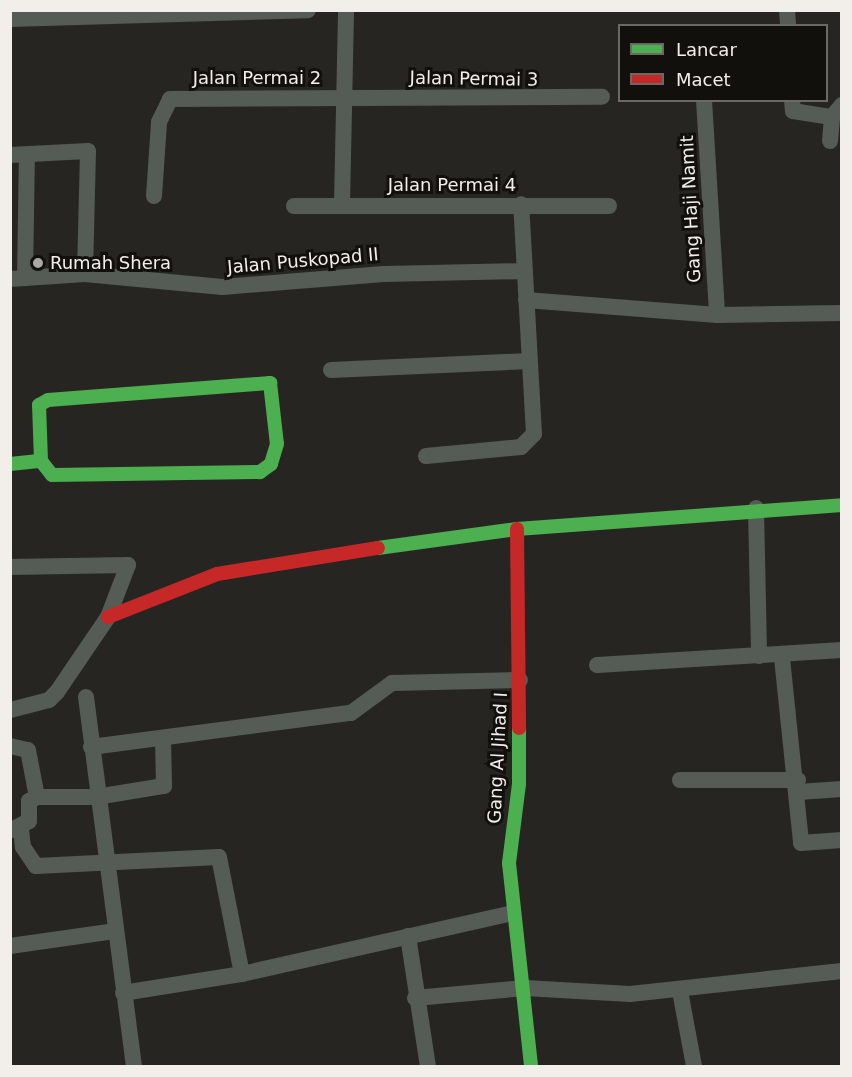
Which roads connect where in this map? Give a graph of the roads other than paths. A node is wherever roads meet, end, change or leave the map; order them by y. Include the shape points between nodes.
1 (308, 10) edge
2 (346, 10) edge
3 (176, 13) edge
4 (97, 14) edge
5 (10, 19) edge
6 (345, 97) junction
7 (602, 97) dead end
8 (704, 102) edge
9 (792, 102) edge
10 (837, 111) edge
11 (830, 141) dead end
12 (19, 155) edge
13 (154, 196) dead end
14 (342, 204) junction
15 (521, 204) junction
16 (294, 206) dead end
17 (609, 206) dead end
18 (524, 271) junction
19 (85, 274) junction
20 (18, 279) edge
21 (526, 300) junction
22 (842, 313) edge
23 (717, 315) junction
24 (529, 361) junction
25 (331, 370) dead end
26 (426, 456) dead end
27 (41, 461) junction
28 (10, 464) edge
29 (842, 505) edge
30 (756, 508) junction
31 (517, 529) junction
32 (10, 567) edge
33 (108, 617) junction
34 (842, 650) edge
35 (759, 656) junction
36 (782, 657) junction
37 (597, 665) dead end
38 (520, 680) junction
39 (86, 697) dead end
40 (10, 710) edge
41 (163, 739) junction
42 (10, 746) edge
43 (91, 747) junction
44 (680, 780) dead end
45 (798, 786) junction
46 (842, 789) edge
47 (37, 797) junction
48 (96, 797) junction
49 (16, 829) edge
50 (842, 840) edge
51 (106, 865) junction
52 (513, 913) junction
53 (116, 931) junction
54 (408, 936) junction
55 (10, 946) edge
56 (842, 971) edge
57 (242, 974) junction
58 (525, 988) junction
59 (680, 991) junction
60 (123, 993) junction
61 (415, 998) junction
62 (134, 1066) edge
63 (428, 1066) edge
64 (531, 1066) edge
65 (694, 1066) edge

1 - 3 street
2 - 6 street
3 - 4 street
4 - 5 street
6 - 7 street, Jalan Permai 3
6 - 13 street, Jalan Permai 2 via 171,99 159,122
6 - 14 street
8 - 23 street, Gang Haji Namit
9 - 10 street via 793,111
10 - 11 street
12 - 19 street via 88,151
12 - 20 street
14 - 15 street, Jalan Permai 4
14 - 16 street, Jalan Permai 4
15 - 17 street, Jalan Permai 4
15 - 18 street
18 - 19 street, Jalan Puskopad II via 382,274 222,287
18 - 21 street
19 - 20 street, Jalan Puskopad II
21 - 23 street
21 - 24 street
22 - 23 street
24 - 25 street
24 - 26 street via 534,434 530,442
27 - 27 street via 52,476 260,472 271,464 278,444 270,383 48,400 39,405
27 - 28 street
29 - 30 street
30 - 31 street
30 - 35 street
31 - 33 street via 217,574
31 - 38 street, Gang Al Jihad I
32 - 33 street via 125,561 128,570
33 - 40 street via 49,700
34 - 36 street
35 - 36 street
35 - 37 street
36 - 45 street
38 - 41 street via 392,683 351,712
38 - 52 street, Gang Al Jihad I via 519,784 509,863
39 - 43 street
41 - 43 street
41 - 48 street via 164,786
42 - 47 street via 28,750
43 - 48 street
44 - 45 street
45 - 46 street
45 - 50 street via 802,844
47 - 48 street
47 - 49 street via 29,801 29,821
48 - 51 street
49 - 51 street via 36,866
51 - 53 street
51 - 57 street via 219,857
52 - 54 street
52 - 58 street, Gang Al Jihad I
53 - 55 street
53 - 60 street
54 - 57 street
54 - 61 street
56 - 59 street
57 - 60 street
58 - 59 street
58 - 61 street
58 - 64 street, Gang Al Jihad I
59 - 65 street
60 - 62 street
61 - 63 street

